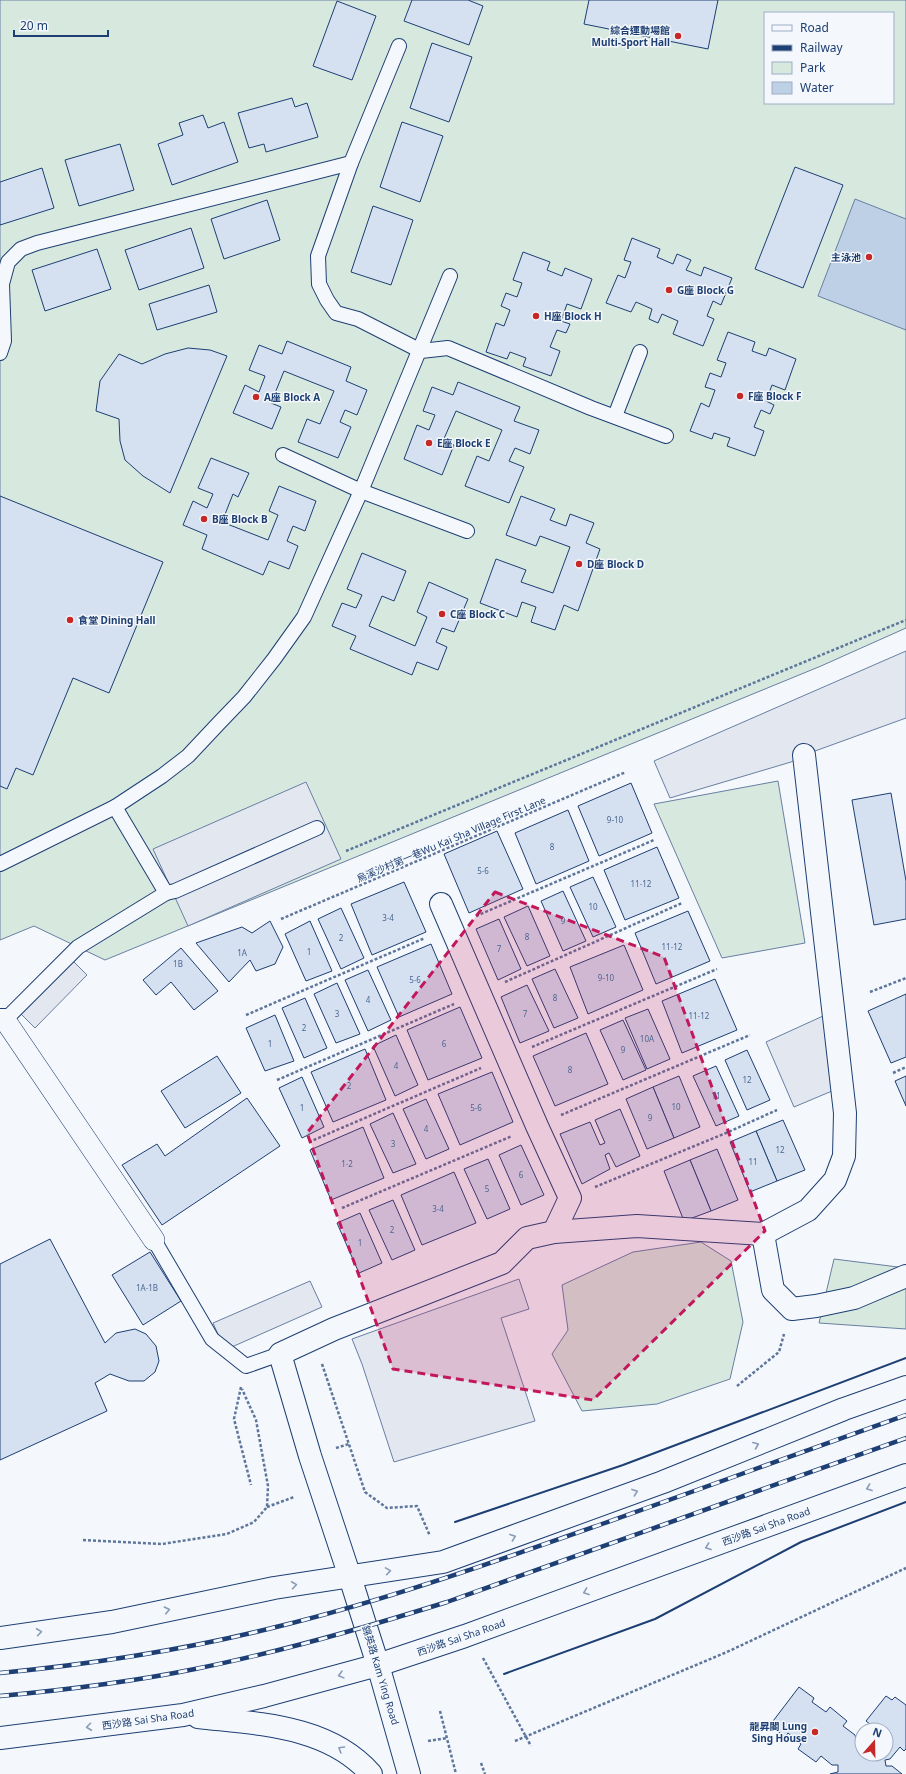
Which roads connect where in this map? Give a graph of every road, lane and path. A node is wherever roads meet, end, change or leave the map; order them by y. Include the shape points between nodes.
1 (398, 46) dead end
2 (351, 163) junction
3 (450, 276) dead end
4 (421, 350) junction
5 (640, 352) dead end
6 (0, 353) edge
7 (615, 416) junction
8 (666, 436) dead end
9 (283, 455) dead end
10 (361, 491) junction
11 (467, 530) dead end
12 (906, 620) edge
13 (804, 755) dead end
14 (626, 772) dead end
15 (115, 807) junction
16 (317, 828) dead end
17 (346, 851) dead end
18 (0, 864) edge
19 (166, 893) junction
20 (440, 904) dead end
21 (281, 920) dead end
22 (906, 978) edge
23 (870, 992) dead end
24 (2, 1020) edge
25 (906, 1067) edge
26 (893, 1073) dead end
27 (777, 1110) dead end
28 (570, 1198) junction
29 (554, 1232) junction
30 (763, 1234) junction
31 (154, 1240) joint
32 (906, 1276) edge
33 (792, 1309) junction
34 (313, 1339) junction
35 (280, 1354) junction
36 (737, 1386) dead end
37 (906, 1387) edge
38 (906, 1475) edge
39 (251, 1486) dead end
40 (417, 1506) dead end
41 (83, 1540) dead end
42 (906, 1568) edge
43 (350, 1577) junction
44 (470, 1634) junction
45 (0, 1638) edge
46 (378, 1665) junction
47 (440, 1711) dead end
48 (183, 1715) junction
49 (526, 1737) junction
50 (0, 1738) edge
51 (515, 1741) dead end
52 (531, 1746) dead end
53 (481, 1763) dead end
54 (371, 1774) edge
55 (409, 1774) edge
56 (456, 1774) edge
57 (485, 1774) edge

1 - 2 lane
2 - 4 lane via 318,256 319,284 336,313 358,319
2 - 6 lane via 21,249 8,262 2,284 4,341
3 - 4 lane
4 - 7 lane via 448,348
4 - 10 lane
5 - 7 lane
7 - 8 lane
9 - 10 lane
10 - 11 lane
10 - 15 lane via 304,617 274,659 244,696 188,756
12 - 17 path
13 - 30 main road via 845,1112 844,1156 835,1180 808,1210
14 - 21 path, 烏溪沙村第一巷Wu Kai Sha Village First Lane
15 - 18 lane
15 - 19 lane
16 - 19 lane
19 - 24 lane via 78,947
20 - 28 main road
22 - 23 path
24 - 31 street
25 - 26 path
27 - 28 path
28 - 29 main road
29 - 30 main road via 638,1226
29 - 34 main road via 527,1238 502,1263
30 - 33 main road via 773,1290
31 - 35 lane via 212,1339 246,1366
32 - 33 main road via 854,1298
33 - 36 path via 779,1352
34 - 35 main road
34 - 40 path via 365,1492 387,1508
35 - 43 main road, 錦英路 Kam Ying Road
43 -> 37 main road via 443,1562 663,1482 844,1409
38 -> 44 main road, 西沙路 Sai Sha Road
39 - 41 path via 234,1419 242,1386 256,1420 268,1486 267,1507 254,1522 227,1534 162,1544
42 - 49 path via 727,1652
45 -> 43 main road via 112,1622 274,1588
43 - 46 main road, 錦英路 Kam Ying Road
44 - 46 main road, 西沙路 Sai Sha Road
44 - 49 path
46 -> 48 main road, 西沙路 Sai Sha Road
46 - 55 main road, 錦英路 Kam Ying Road
47 - 56 path
48 -> 50 main road, 西沙路 Sai Sha Road
54 -> 48 main road via 342,1748 305,1734 275,1725
49 - 51 path
49 - 52 path
53 - 57 path

